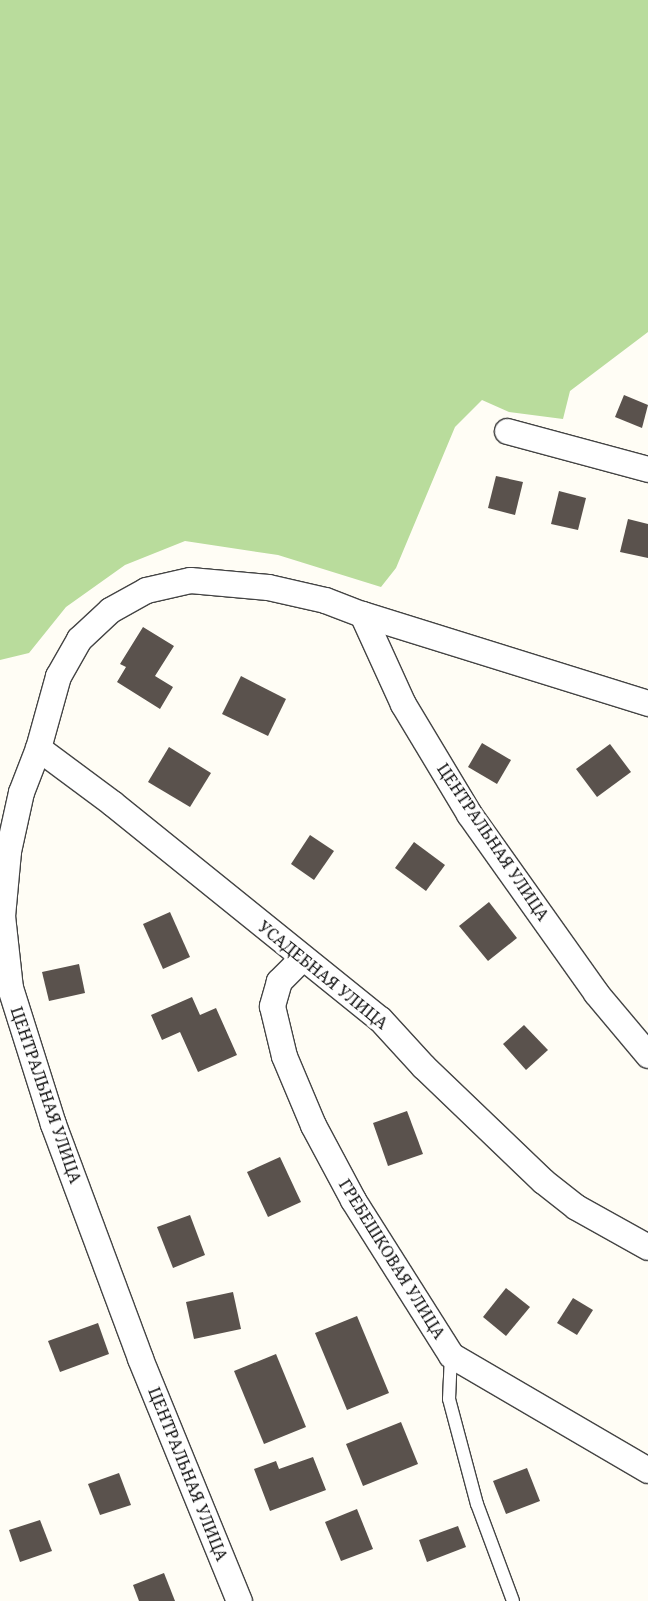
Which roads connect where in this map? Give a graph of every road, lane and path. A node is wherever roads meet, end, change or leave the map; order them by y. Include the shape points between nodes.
1 (507, 431) dead end
2 (648, 469) edge
3 (362, 614) junction
4 (648, 702) edge
5 (38, 748) junction
6 (302, 958) junction
7 (648, 1055) edge
8 (648, 1247) edge
9 (451, 1355) junction
10 (648, 1470) edge
11 (239, 1601) edge
12 (512, 1601) edge

1 - 2 street
3 - 4 street, ЦЕНТРАЛЬНАЯ УЛИЦА
3 - 5 street, ЦЕНТРАЛЬНАЯ УЛИЦА via 325,600 268,587 190,580 146,590 110,610 79,639 58,676
3 - 7 street, ЦЕНТРАЛЬНАЯ УЛИЦА via 403,704 469,814 596,992
5 - 6 street, УСАДЕБНАЯ УЛИЦА via 112,803
5 - 11 street, ЦЕНТРАЛЬНАЯ УЛИЦА via 21,792 8,852 2,916 10,988 54,1124 133,1339
6 - 8 street, УСАДЕБНАЯ УЛИЦА via 380,1019 423,1066 543,1181 576,1206
6 - 9 street, ГРЕБЕШКОВАЯ УЛИЦА via 279,980 272,1006 284,1056 313,1125 353,1200
9 - 10 street, ГРЕБЕШКОВАЯ УЛИЦА
9 - 12 lane via 449,1399 477,1504

